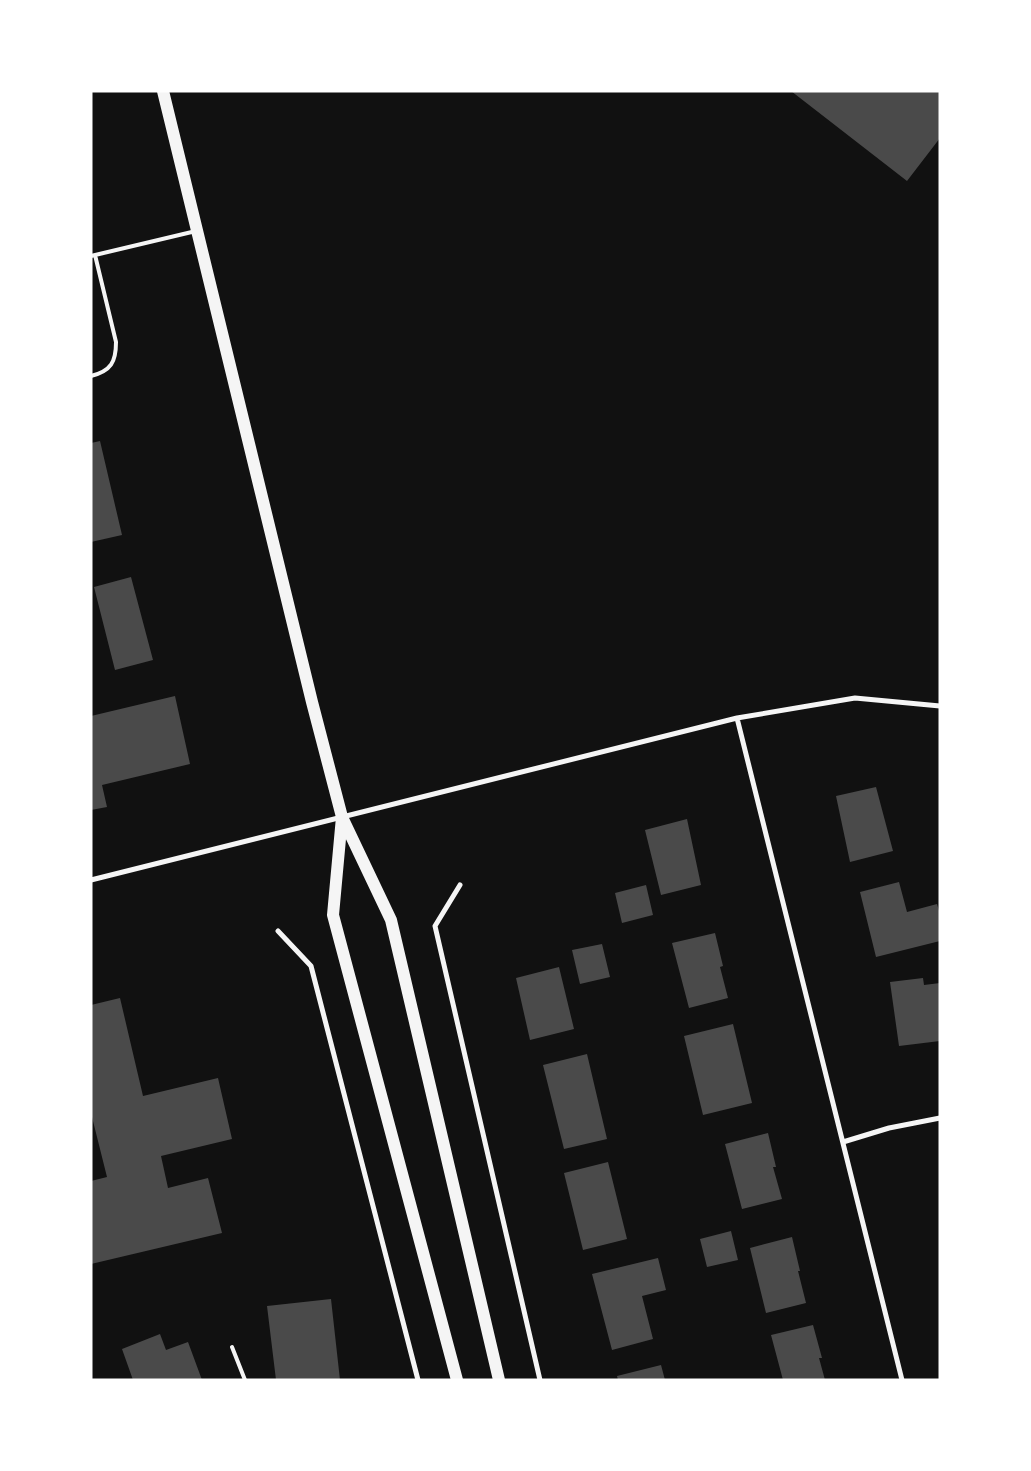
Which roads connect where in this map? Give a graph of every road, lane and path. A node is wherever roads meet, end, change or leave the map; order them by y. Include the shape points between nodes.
1 (164, 91) edge
2 (197, 230) junction
3 (93, 256) edge
4 (91, 376) edge
5 (940, 706) edge
6 (737, 718) junction
7 (342, 817) junction
8 (91, 880) edge
9 (460, 885) dead end
10 (278, 931) dead end
11 (940, 1118) edge
12 (843, 1142) junction
13 (232, 1347) dead end
14 (245, 1380) edge
15 (418, 1380) edge
16 (457, 1380) edge
17 (499, 1380) edge
18 (540, 1380) edge
19 (902, 1380) edge

1 - 2 main road
2 - 3 lane
2 - 7 main road
3 - 4 lane via 116,342 116,357 109,368
5 - 6 street via 855,698
6 - 7 street
6 - 12 street
7 - 8 street
7 - 16 main road via 333,915
7 - 17 main road via 391,920
9 - 18 street via 435,926
10 - 15 street via 311,966
11 - 12 street via 889,1128
12 - 19 street
13 - 14 lane

